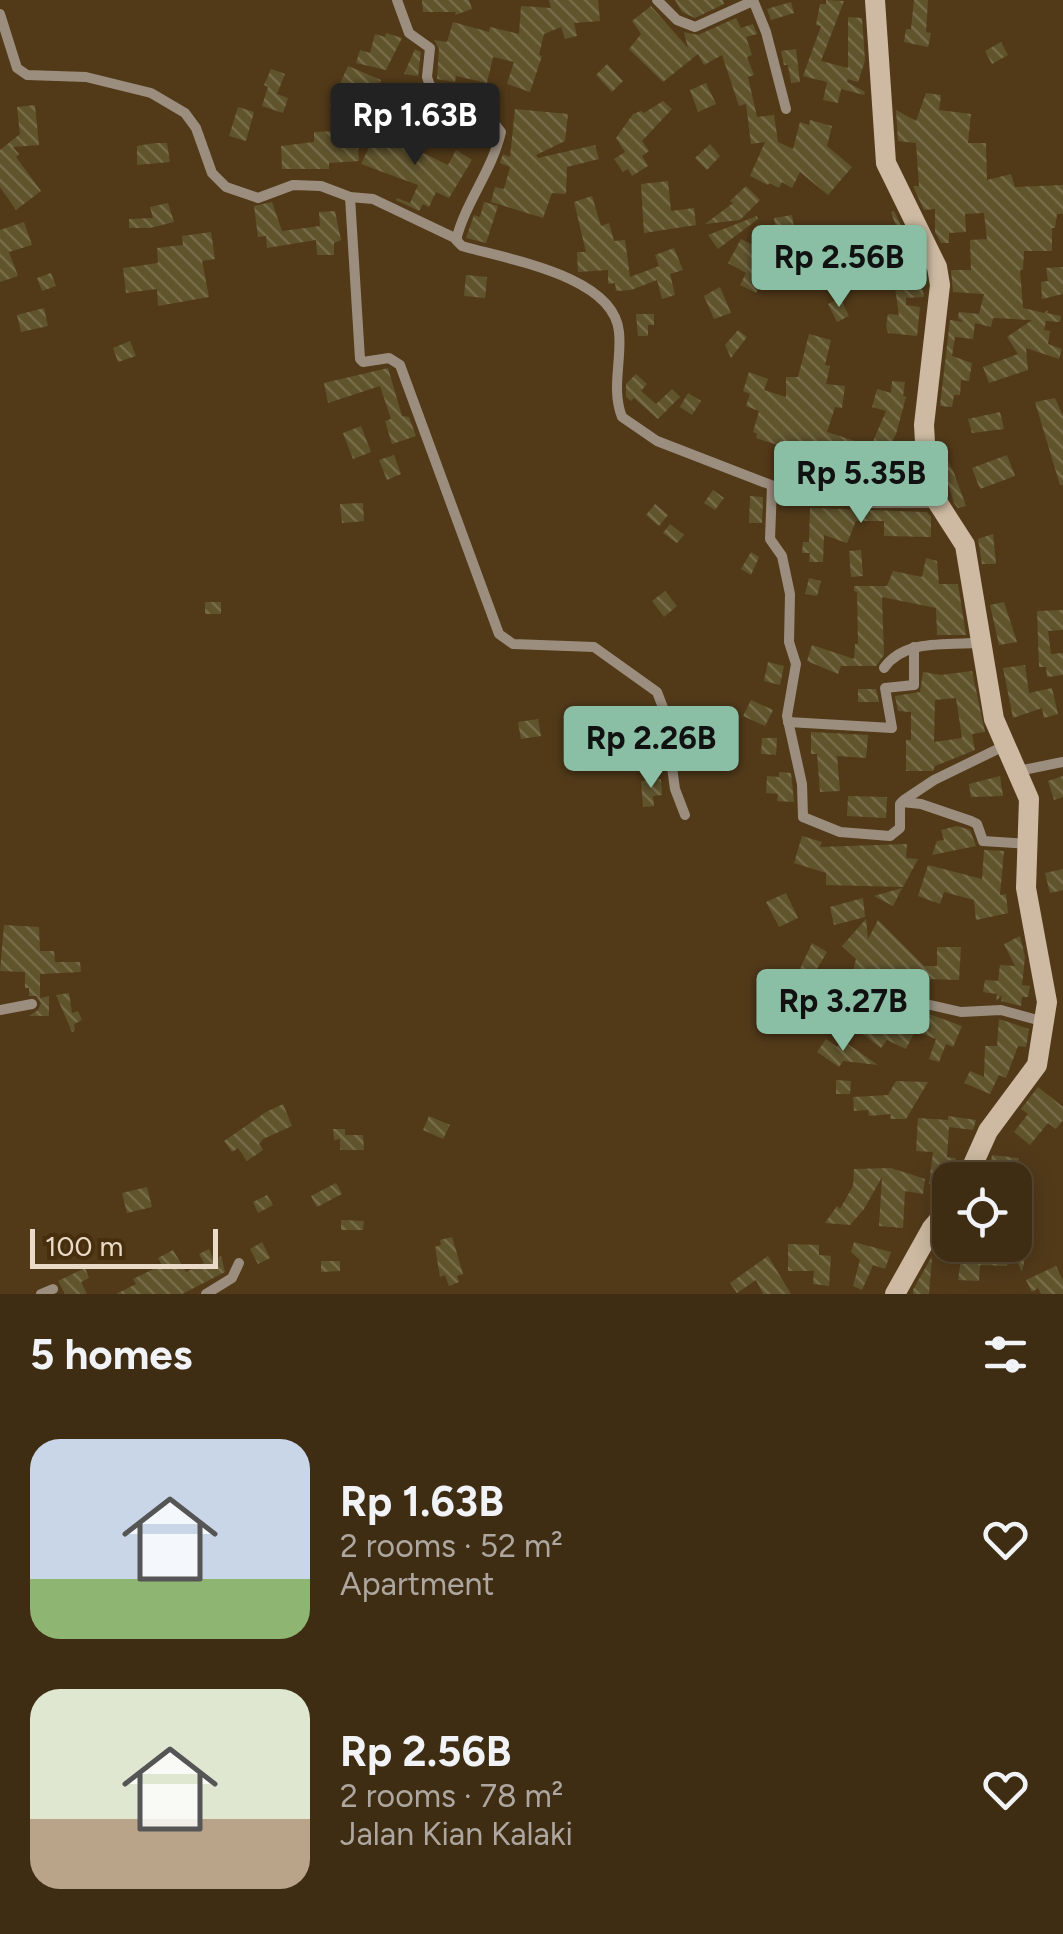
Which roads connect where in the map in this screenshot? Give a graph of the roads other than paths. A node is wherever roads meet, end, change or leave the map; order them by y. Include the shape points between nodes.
1 (397, 0) edge
2 (657, 0) edge
3 (753, 0) edge
4 (875, 0) edge
5 (0, 14) edge
6 (786, 109) dead end
7 (350, 197) junction
8 (456, 239) junction
9 (772, 486) junction
10 (938, 503) junction
11 (983, 642) junction
12 (914, 647) junction
13 (884, 668) dead end
14 (788, 722) junction
15 (1004, 746) junction
16 (1063, 762) edge
17 (1018, 772) junction
18 (902, 802) junction
19 (685, 815) dead end
20 (1029, 844) junction
21 (930, 1003) dead end
22 (32, 1004) dead end
23 (0, 1010) edge
24 (1046, 1022) junction
25 (974, 1162) edge
26 (932, 1228) edge
27 (240, 1264) dead end
28 (53, 1288) dead end
29 (41, 1294) edge
30 (206, 1294) edge
31 (894, 1294) edge

1 - 8 street via 409,33 430,48 430,86 490,118 501,132
2 - 3 street via 677,20 695,26
3 - 6 street
4 - 10 street via 886,164 940,285 924,425
5 - 7 street via 18,68 27,75 100,80 151,93 185,113 212,173 226,187 258,198 307,184
7 - 8 street via 374,200
7 - 19 street via 360,359 389,358 400,365 499,634 512,644 594,647 656,692
8 - 9 street via 589,288 617,323 622,417 657,442
9 - 10 street via 870,503
9 - 14 street via 769,533 786,572 789,642 796,659
10 - 11 street via 964,545
11 - 12 street
11 - 15 street
12 - 13 street
12 - 14 street via 914,685 884,688 892,728
14 - 18 street via 803,817 840,832 890,836 900,828
15 - 17 street
15 - 18 street
16 - 17 street
17 - 20 street via 1029,799
18 - 20 street via 972,820 982,841
20 - 24 street via 1026,888
21 - 24 street via 1004,1010
22 - 23 street
24 - 25 street via 1037,1065 988,1131
26 - 31 street
27 - 30 street via 232,1278
28 - 29 street

